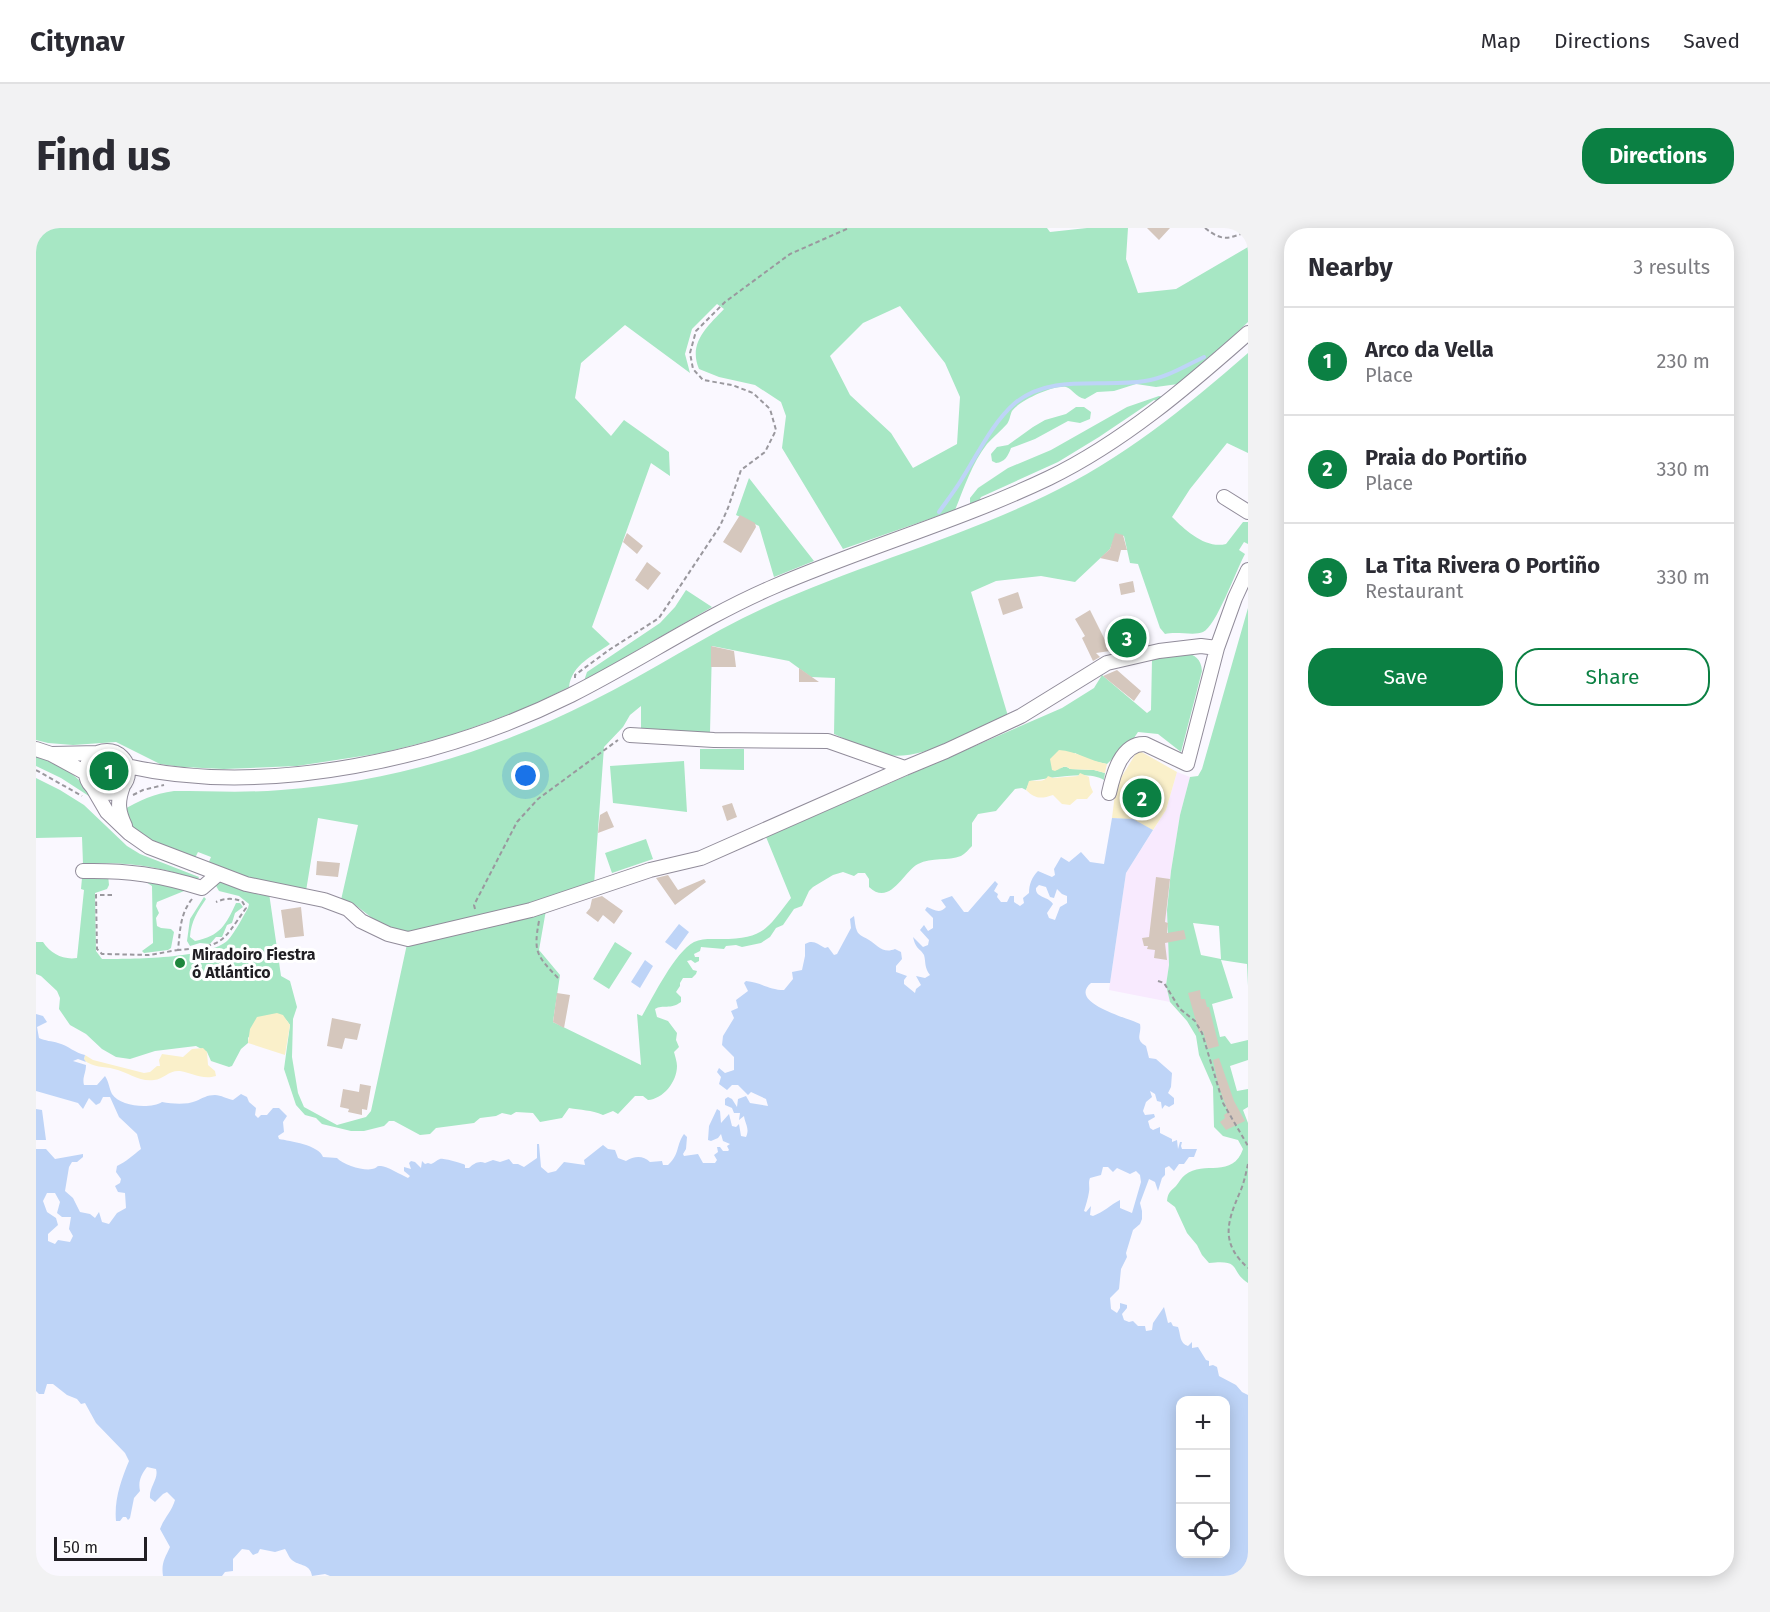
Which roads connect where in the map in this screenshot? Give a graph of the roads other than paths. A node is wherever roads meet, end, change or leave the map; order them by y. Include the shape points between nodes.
1 (1248, 333) edge
2 (1224, 496) dead end
3 (1248, 512) edge
4 (1248, 570) edge
5 (1217, 648) junction
6 (630, 735) road end
7 (36, 749) edge
8 (98, 753) junction
9 (51, 754) junction
10 (905, 768) junction
11 (86, 773) junction
12 (126, 777) junction
13 (1108, 793) dead end
14 (90, 794) junction
15 (129, 833) junction
16 (83, 871) dead end
17 (217, 875) junction

1 - 12 street via 1183,390 1120,436 1050,478 769,588 573,694 471,736 397,757 275,776
2 - 3 street
4 - 5 street
5 - 10 street via 1201,645 1107,663 1021,716
5 - 13 street via 1187,764 1137,744 1115,768
6 - 10 street via 828,741
7 - 9 street
8 - 9 street
8 - 11 street via 89,761
8 - 12 street via 119,754
9 - 11 street
10 - 17 street via 701,858 650,870 542,906 408,939 388,934 361,921 348,909 324,900
11 - 14 street
12 - 14 street via 112,793
12 - 15 street via 119,795 119,812
14 - 15 street
15 - 17 street via 149,847
16 - 17 street via 142,873 202,888

